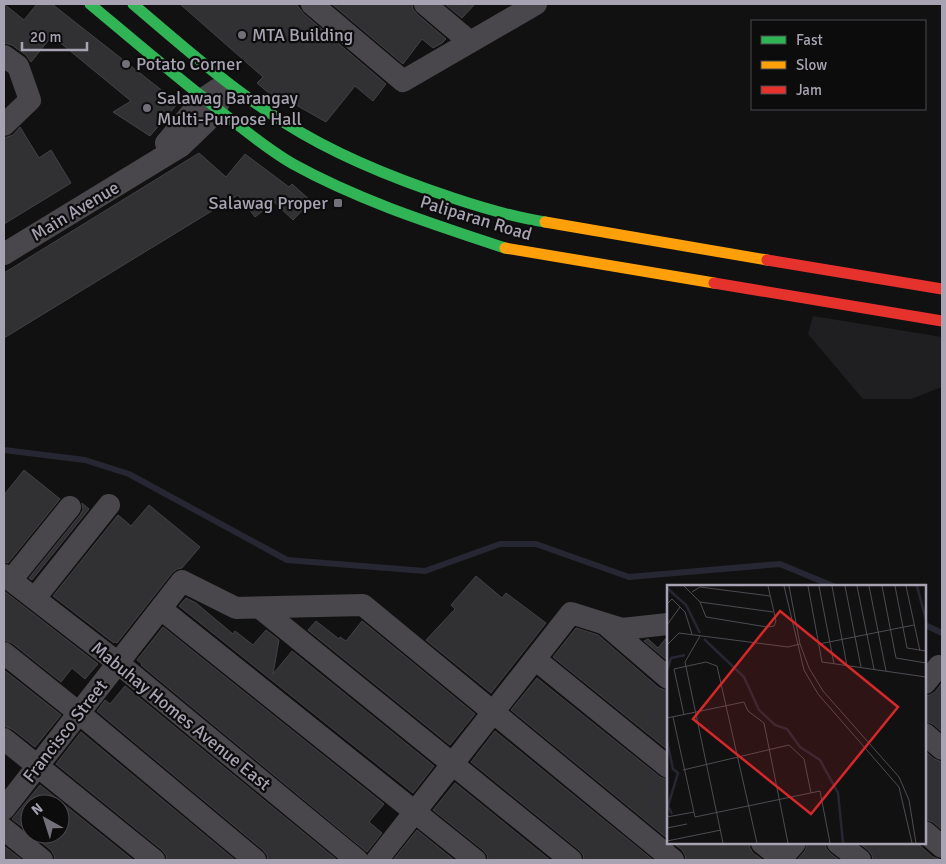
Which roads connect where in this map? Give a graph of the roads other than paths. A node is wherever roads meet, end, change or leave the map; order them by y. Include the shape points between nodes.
1 (90, 4) edge
2 (133, 4) edge
3 (425, 4) edge
4 (536, 4) edge
5 (315, 5) edge
6 (470, 42) junction
7 (4, 56) edge
8 (227, 82) junction
9 (210, 104) junction
10 (4, 125) edge
11 (4, 254) edge
12 (942, 289) edge
13 (942, 321) edge
14 (109, 505) dead end
15 (70, 507) dead end
16 (7, 577) edge
17 (34, 598) junction
18 (260, 608) junction
19 (161, 609) junction
20 (604, 624) junction
21 (667, 624) edge
22 (4, 653) edge
23 (536, 659) junction
24 (118, 663) junction
25 (667, 677) edge
26 (79, 713) junction
27 (493, 713) junction
28 (926, 735) edge
29 (4, 739) edge
30 (942, 749) edge
31 (452, 765) junction
32 (38, 766) junction
33 (667, 766) edge
34 (4, 809) edge
35 (415, 812) junction
36 (4, 829) edge
37 (926, 833) edge
38 (764, 844) edge
39 (839, 844) edge
40 (942, 847) edge
41 (786, 854) edge
42 (42, 860) edge
43 (154, 860) edge
44 (255, 860) edge
45 (357, 860) edge
46 (377, 860) edge
47 (475, 860) edge
48 (571, 860) edge
49 (673, 860) edge
50 (860, 860) edge

1 - 9 main road, Paliparan Road
2 - 8 main road, Paliparan Road
3 - 6 street
4 - 6 street
5 - 6 street via 404,81
7 - 10 street via 18,66 30,100
8 - 9 street, Main Avenue
8 - 12 main road, Paliparan Road via 274,116 362,164 471,204 521,218
9 - 11 street, Main Avenue via 207,121 181,146
9 - 13 main road, Paliparan Road via 256,140 347,191 510,250
14 - 17 street
15 - 16 street
16 - 17 street, Mabuhay Homes Avenue East
17 - 24 street, Mabuhay Homes Avenue East
18 - 19 street, Francisco Street via 236,608 182,581
18 - 27 street via 363,605
18 - 31 street
19 - 24 street, Francisco Street
19 - 35 street
20 - 21 street via 622,630
20 - 23 street via 571,613
20 - 25 street
22 - 26 street
23 - 27 street
23 - 33 street
24 - 26 street, Francisco Street
24 - 45 street, Mabuhay Homes Avenue East
26 - 32 street, Francisco Street
26 - 44 street
27 - 31 street
27 - 49 street
28 - 30 street
29 - 32 street
31 - 35 street
31 - 48 street
32 - 34 street, Francisco Street
32 - 43 street
35 - 46 street
35 - 47 street
36 - 42 street
37 - 40 street
38 - 41 street
39 - 50 street

